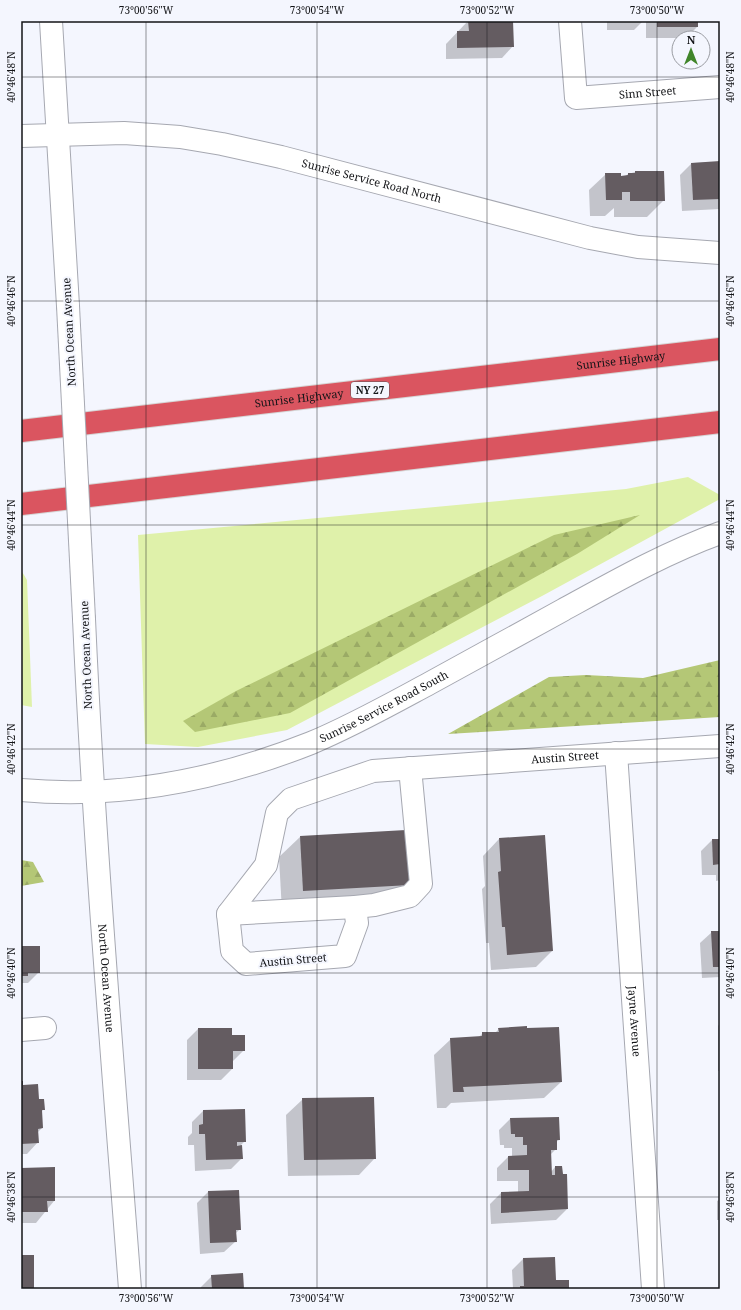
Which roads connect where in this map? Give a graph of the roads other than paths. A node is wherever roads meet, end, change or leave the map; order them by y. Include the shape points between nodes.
1 (51, 21) edge
2 (570, 21) edge
3 (720, 87) edge
4 (59, 134) junction
5 (21, 136) edge
6 (720, 253) edge
7 (720, 349) edge
8 (720, 422) edge
9 (671, 428) junction
10 (720, 428) edge
11 (21, 431) edge
12 (21, 504) edge
13 (720, 533) edge
14 (720, 746) edge
15 (616, 753) junction
16 (410, 768) junction
17 (21, 790) edge
18 (93, 792) junction
19 (355, 907) junction
20 (228, 914) junction
21 (45, 1028) dead end
22 (21, 1030) edge
23 (130, 1289) edge
24 (654, 1289) edge

1 - 4 street, North Ocean Avenue
2 - 3 street, Sinn Street via 576,98
4 - 5 street, Sunrise Service Road North
4 - 6 street, Sunrise Service Road North via 124,133 222,144 590,238 638,247
4 - 18 street, North Ocean Avenue, bridge
7 - 11 highway, Sunrise Highway / NY 27
8 - 9 highway
9 - 10 highway
9 - 12 highway
13 - 18 street, Sunrise Service Road South via 617,580 354,724 310,743 266,759 182,782 146,789
14 - 15 street, Austin Street
15 - 16 street, Austin Street
15 - 24 street, Jayne Avenue
16 - 19 street via 421,884 410,896
16 - 20 street, Austin Street via 373,771 291,799 277,813 266,865
17 - 18 street, Sunrise Service Road South
18 - 23 street, North Ocean Avenue via 108,1022
19 - 20 street
19 - 20 street, Austin Street via 357,923 345,956 246,964 232,951
21 - 22 street

